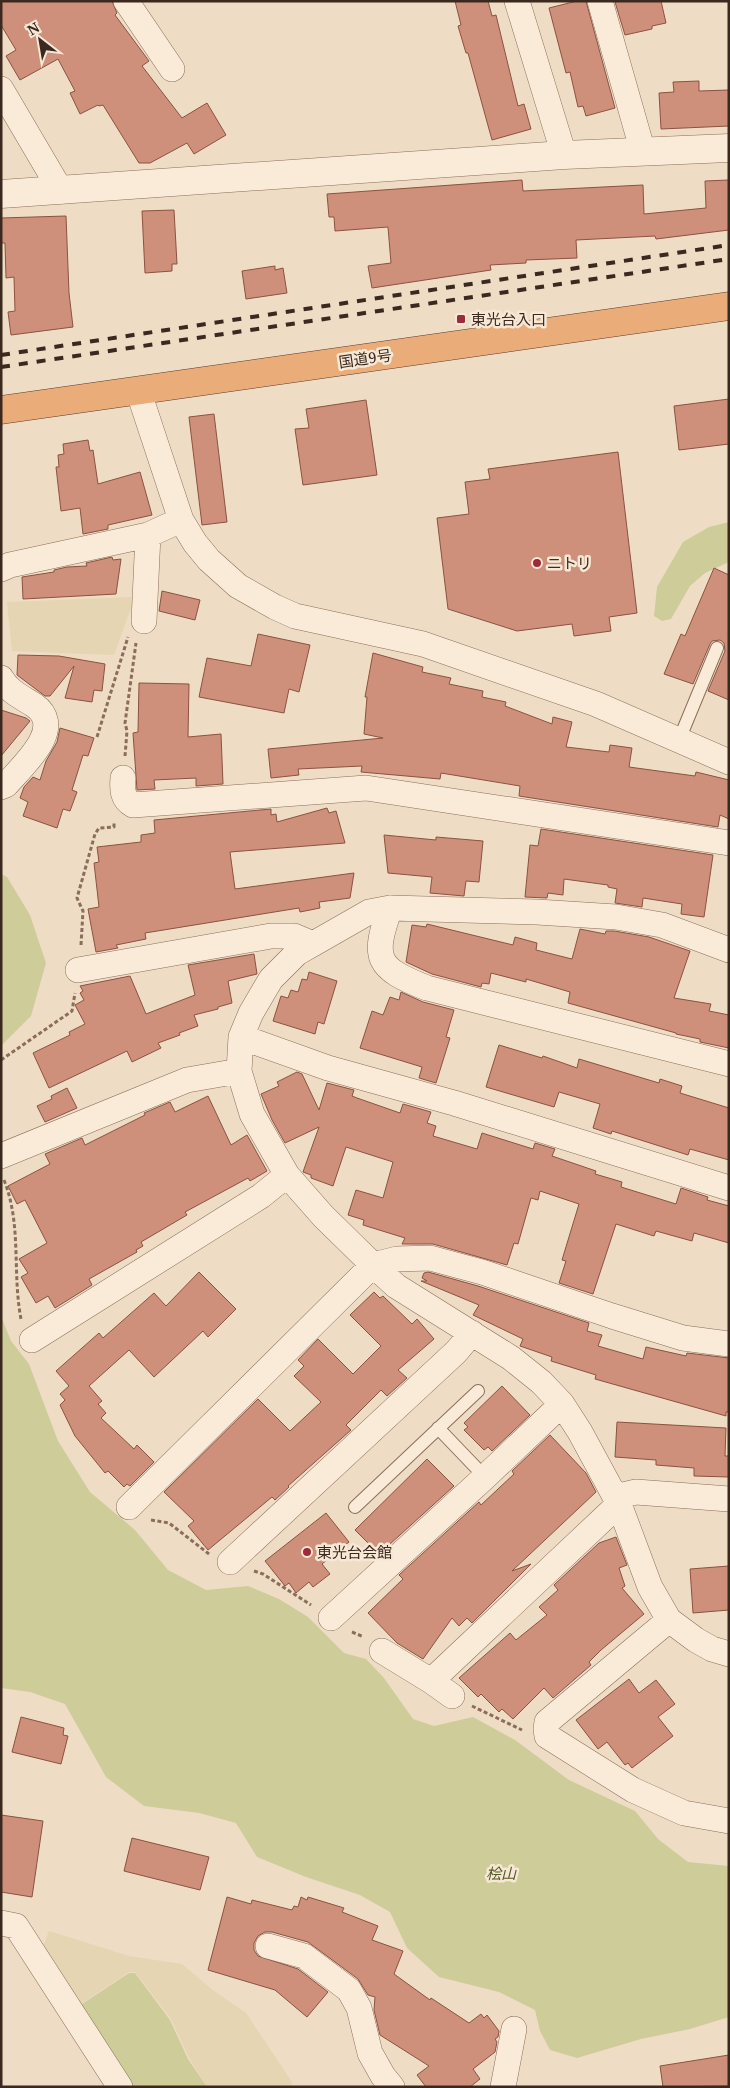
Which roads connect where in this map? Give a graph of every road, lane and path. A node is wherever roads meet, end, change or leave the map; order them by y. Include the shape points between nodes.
1 (126, 1) edge
2 (517, 1) edge
3 (600, 1) edge
4 (172, 69) dead end
5 (1, 89) edge
6 (729, 148) edge
7 (642, 152) junction
8 (564, 156) junction
9 (61, 191) junction
10 (1, 194) edge
11 (729, 306) edge
12 (138, 390) junction
13 (1, 410) edge
14 (181, 520) junction
15 (148, 535) junction
16 (1, 569) edge
17 (144, 614) junction
18 (716, 648) dead end
19 (1, 678) edge
20 (127, 731) dead end
21 (97, 737) dead end
22 (679, 740) junction
23 (729, 762) edge
24 (123, 778) dead end
25 (1, 787) edge
26 (729, 843) edge
27 (390, 908) junction
28 (313, 944) junction
29 (729, 950) edge
30 (78, 970) dead end
31 (241, 1038) junction
32 (729, 1064) edge
33 (239, 1071) junction
34 (1, 1156) edge
35 (287, 1175) junction
36 (7, 1187) dead end
37 (729, 1188) edge
38 (373, 1265) junction
39 (472, 1333) junction
40 (32, 1340) joint
41 (729, 1344) edge
42 (478, 1391) dead end
43 (562, 1404) junction
44 (438, 1428) junction
45 (486, 1477) junction
46 (729, 1498) edge
47 (617, 1501) junction
48 (355, 1507) dead end
49 (137, 1513) joint
50 (230, 1562) joint
51 (331, 1618) dead end
52 (669, 1620) junction
53 (382, 1651) dead end
54 (729, 1654) edge
55 (431, 1681) junction
56 (452, 1696) joint
57 (547, 1736) junction
58 (729, 1821) edge
59 (1, 1923) edge
60 (268, 1946) dead end
61 (514, 2029) dead end
62 (120, 2087) edge
63 (392, 2087) edge
64 (503, 2087) edge

1 - 4 street
2 - 8 street
3 - 7 street
5 - 9 street
6 - 7 street
7 - 8 street
8 - 9 street
9 - 10 street
11 - 12 highway, 国道9号
12 - 13 highway, 国道9号
12 - 14 street
14 - 15 street
14 - 22 street via 195,543 224,575 275,607 316,622 423,644 596,704
15 - 16 street
15 - 17 street
17 - 20 path via 134,655
17 - 21 path via 136,615
18 - 22 lane
19 - 25 street via 8,688 41,710 47,730 44,740
22 - 23 street
24 - 26 street via 123,795 133,805 366,788
27 - 28 street via 369,912
27 - 29 street via 616,917 662,925
27 - 32 street via 381,934 380,953 386,966 400,977 426,988
28 - 30 street via 294,936 271,936
28 - 31 street via 297,954 271,979
31 - 33 street
31 - 37 street via 328,1068 454,1103
33 - 34 street via 187,1080
33 - 35 street via 252,1114
35 - 38 street
35 - 40 street via 261,1196
36 - 40 path via 16,1234 15,1273 20,1319
38 - 39 street via 396,1286
38 - 41 street via 430,1258 683,1338
38 - 49 street
39 - 43 street via 511,1358
39 - 50 street via 456,1352
42 - 44 lane
43 - 45 street
43 - 47 street
44 - 45 lane
44 - 48 lane
45 - 51 street
46 - 47 street via 636,1492
47 - 52 street via 650,1587
47 - 55 street
49 - 50 path via 169,1523 210,1556
52 - 54 street via 696,1640
52 - 57 street via 547,1722
53 - 55 street
55 - 56 street
56 - 57 path via 527,1733
57 - 58 street via 633,1790 684,1813
59 - 62 street via 16,1926
60 - 63 street via 304,1956 348,1990 359,2008 370,2052
61 - 64 street

